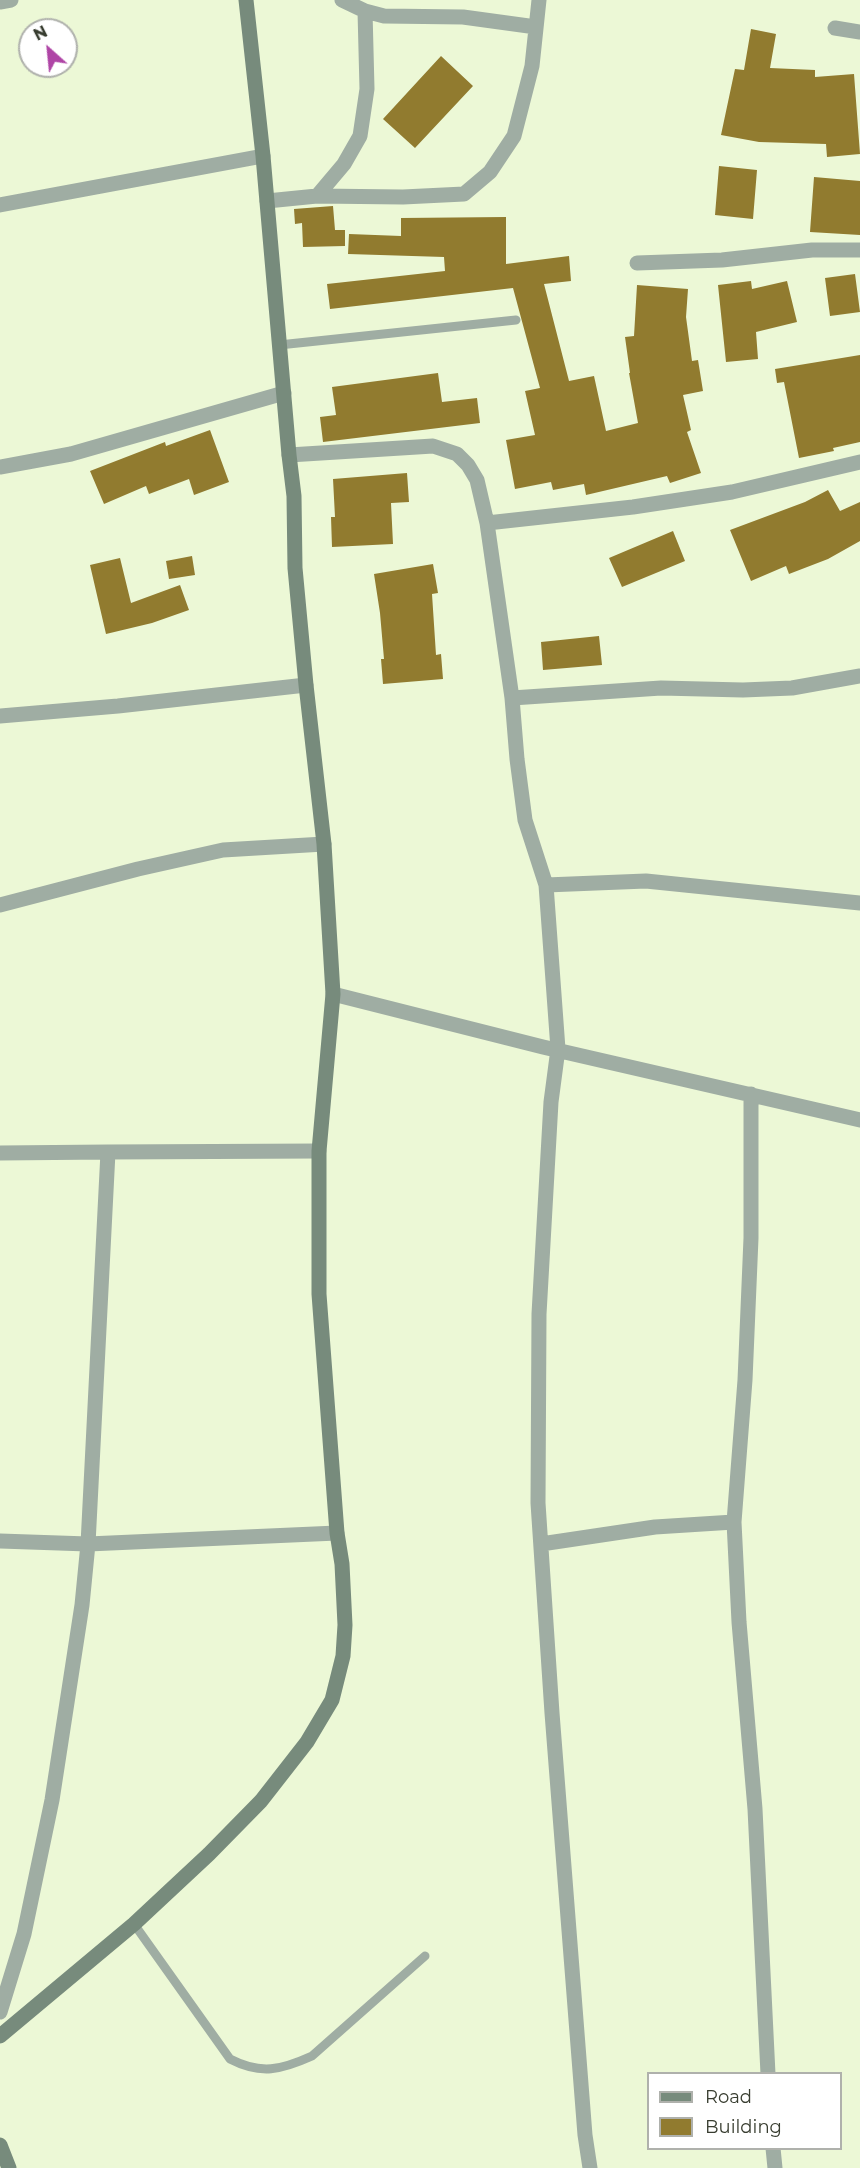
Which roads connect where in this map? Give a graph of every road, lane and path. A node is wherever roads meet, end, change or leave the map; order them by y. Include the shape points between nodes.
1 (11, 0) edge
2 (246, 0) edge
3 (342, 0) edge
4 (539, 0) edge
5 (0, 2) edge
6 (365, 11) junction
7 (536, 27) junction
8 (835, 28) dead end
9 (860, 32) edge
10 (263, 156) junction
11 (317, 196) junction
12 (267, 201) junction
13 (0, 205) edge
14 (860, 250) edge
15 (637, 263) dead end
16 (516, 320) dead end
17 (279, 345) junction
18 (284, 393) junction
19 (289, 455) junction
20 (860, 462) edge
21 (0, 467) edge
22 (487, 523) junction
23 (860, 676) edge
24 (306, 685) junction
25 (512, 698) junction
26 (0, 716) edge
27 (324, 844) junction
28 (546, 885) junction
29 (860, 903) edge
30 (0, 905) edge
31 (333, 994) junction
32 (558, 1050) junction
33 (751, 1094) junction
34 (860, 1120) edge
35 (319, 1151) junction
36 (108, 1152) junction
37 (0, 1153) edge
38 (734, 1522) junction
39 (337, 1533) junction
40 (0, 1541) edge
41 (88, 1544) junction
42 (541, 1544) junction
43 (134, 1924) junction
44 (425, 1956) dead end
45 (0, 2012) edge
46 (0, 2036) edge
47 (768, 2072) edge
48 (0, 2145) edge
49 (773, 2150) edge
50 (9, 2168) edge
51 (590, 2168) edge
52 (775, 2168) edge

1 - 5 street
2 - 10 street
3 - 6 street
4 - 7 street
6 - 7 street via 384,16 463,17
6 - 11 street via 367,89 360,136 344,164
7 - 11 street via 532,66 513,136 490,172 464,194
8 - 9 street
10 - 12 street
10 - 13 street
11 - 12 street
12 - 17 street
14 - 15 street
16 - 17 lane
17 - 18 street
18 - 19 street
18 - 21 street via 71,454
19 - 22 street via 433,446 457,454 477,480
19 - 24 street
20 - 22 street via 732,492
22 - 25 street
23 - 25 street via 792,688 661,688
24 - 26 street
24 - 27 street
25 - 28 street via 525,820
27 - 30 street via 223,850
27 - 31 street
28 - 29 street via 646,881
28 - 32 street
31 - 32 street
31 - 35 street
32 - 33 street
32 - 42 street via 551,1101 539,1314
33 - 34 street
33 - 38 street via 751,1250
35 - 36 street
35 - 39 street via 319,1294
36 - 37 street
36 - 41 street
38 - 42 street via 655,1527
38 - 47 street via 755,1809
39 - 41 street
39 - 43 street via 345,1624 344,1656 332,1700 307,1742 261,1801
40 - 41 street
41 - 45 street via 52,1800 24,1934
42 - 51 street
43 - 44 lane via 230,2059 247,2068 290,2066 312,2056
43 - 46 street
48 - 50 street
49 - 52 street

